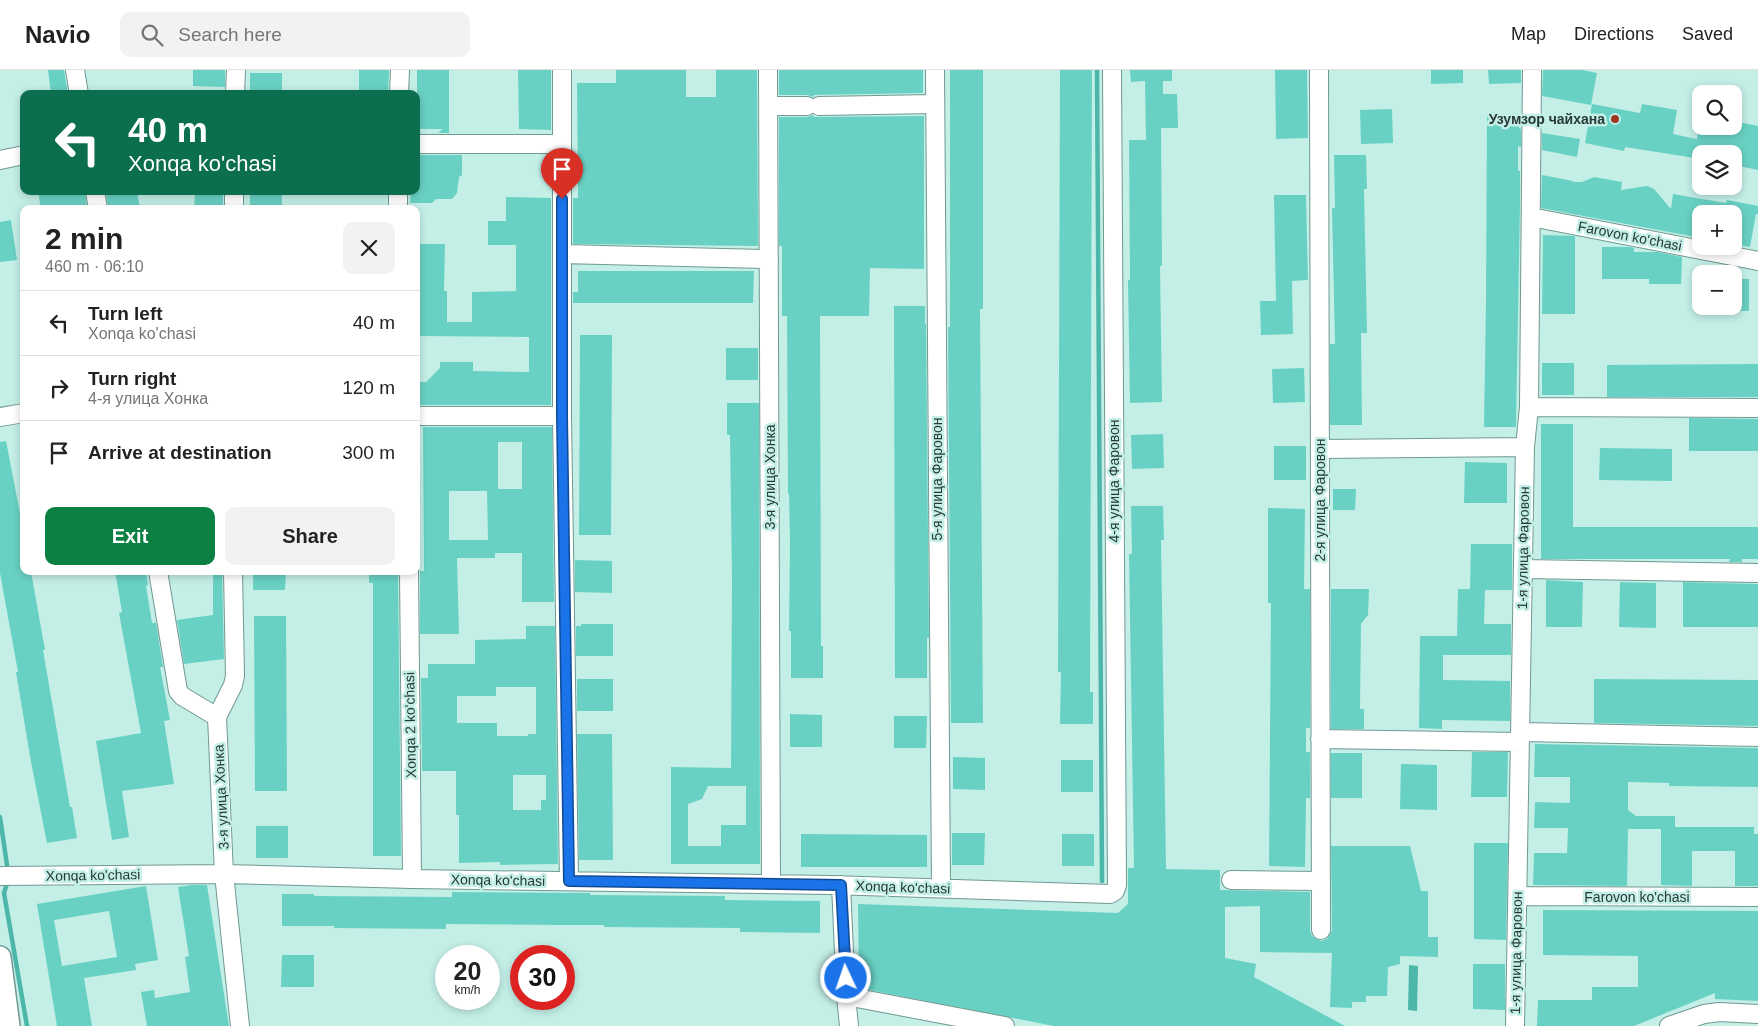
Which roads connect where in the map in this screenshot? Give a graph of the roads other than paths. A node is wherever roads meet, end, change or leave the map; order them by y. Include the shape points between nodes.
1 (75, 70) edge
2 (236, 70) edge
3 (400, 70) edge
4 (562, 70) edge
5 (768, 70) edge
6 (935, 70) edge
7 (1112, 70) edge
8 (1319, 70) edge
9 (1532, 70) edge
10 (78, 90) edge
11 (236, 90) edge
12 (399, 90) edge
13 (934, 104) junction
14 (768, 106) junction
15 (420, 144) edge
16 (562, 144) junction
17 (20, 156) edge
18 (0, 160) edge
19 (1531, 216) junction
20 (562, 254) junction
21 (769, 259) junction
22 (1758, 260) edge
23 (1529, 407) junction
24 (1758, 408) edge
25 (20, 414) edge
26 (420, 416) edge
27 (562, 416) junction
28 (0, 417) edge
29 (1525, 446) junction
30 (1320, 449) junction
31 (1523, 569) junction
32 (1758, 573) edge
33 (159, 575) edge
34 (233, 575) edge
35 (409, 575) edge
36 (217, 717) junction
37 (1520, 737) junction
38 (1758, 737) edge
39 (1320, 739) junction
40 (224, 874) junction
41 (0, 876) edge
42 (412, 879) junction
43 (1231, 880) dead end
44 (569, 881) junction
45 (1321, 881) junction
46 (771, 884) junction
47 (841, 885) junction
48 (941, 888) junction
49 (1116, 891) joint
50 (1517, 896) junction
51 (1758, 897) edge
52 (1321, 930) dead end
53 (0, 957) edge
54 (846, 996) junction
55 (1758, 1014) edge
56 (9, 1026) edge
57 (240, 1026) edge
58 (849, 1026) edge
59 (1005, 1026) edge
60 (1515, 1026) edge
61 (1669, 1026) edge

1 - 10 street
2 - 11 street
3 - 12 street
4 - 16 street
5 - 14 street, 3-я улица Хонка
6 - 13 street, 5-я улица Фаровон
7 - 49 street, 4-я улица Фаровон
8 - 30 street, 2-я улица Фаровон
9 - 19 street, 1-я улица Фаровон
13 - 14 street
13 - 48 street, 5-я улица Фаровон
14 - 21 street, 3-я улица Хонка
15 - 16 street
16 - 20 street
17 - 18 street
19 - 22 street, Farovon ko'chasi
19 - 23 street, 1-я улица Фаровон
20 - 21 street
20 - 27 street
21 - 46 street, 3-я улица Хонка
23 - 24 street
23 - 29 street, 1-я улица Фаровон
25 - 28 street
26 - 27 street
27 - 44 street
29 - 30 street
29 - 31 street, 1-я улица Фаровон
30 - 39 street, 2-я улица Фаровон
31 - 32 street
31 - 37 street, 1-я улица Фаровон
33 - 36 street via 178,691
34 - 36 street, 3-я улица Хонка via 233,685
35 - 42 street, Xonqa 2 ko'chasi
36 - 40 street, 3-я улица Хонка
37 - 38 street
37 - 39 street
37 - 50 street, 1-я улица Фаровон
39 - 45 street, 2-я улица Фаровон
40 - 41 street, Xonqa ko'chasi
40 - 42 street, Xonqa ko'chasi
40 - 57 street, 3-я улица Хонка
42 - 44 street, Xonqa ko'chasi
43 - 45 street
44 - 46 street, Xonqa ko'chasi
45 - 52 street, 2-я улица Фаровон
46 - 47 street, Xonqa ko'chasi
47 - 48 street, Xonqa ko'chasi
47 - 54 street
48 - 49 street, Xonqa ko'chasi via 1110,894
50 - 51 street, Farovon ko'chasi
50 - 60 street, 1-я улица Фаровон
53 - 56 street
54 - 58 street
54 - 59 street
55 - 61 street via 1704,1014

